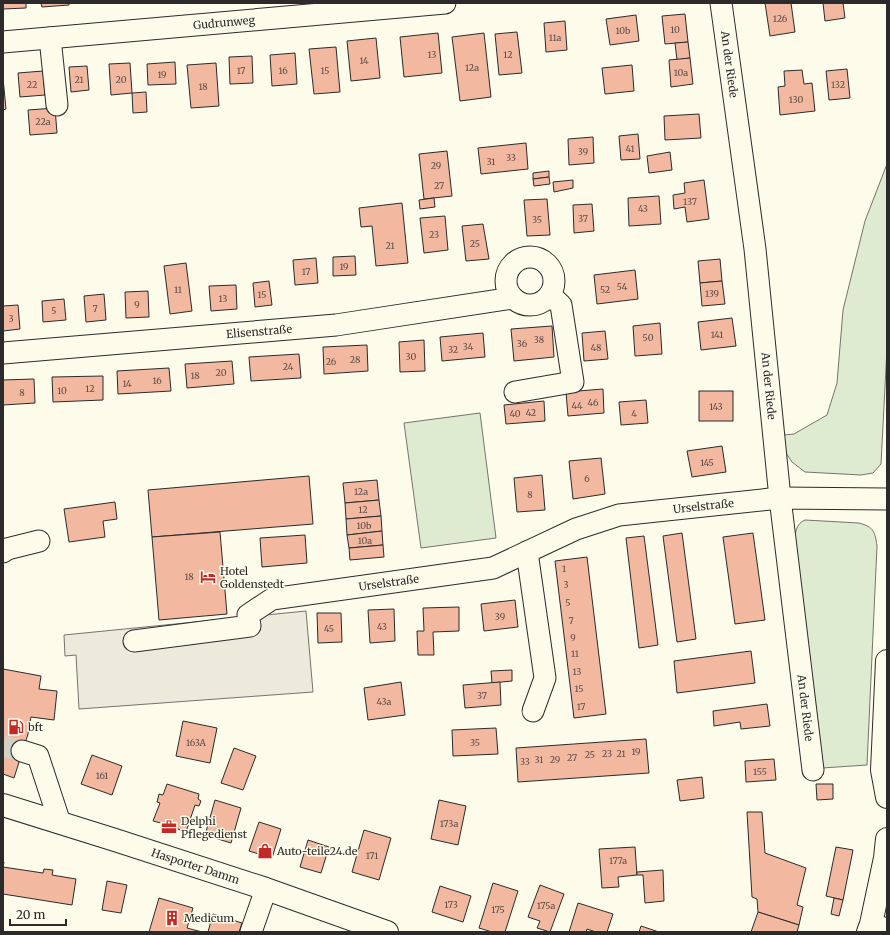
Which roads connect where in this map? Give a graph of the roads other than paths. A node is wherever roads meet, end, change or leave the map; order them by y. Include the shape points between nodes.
1 (445, 3) edge
2 (721, 3) edge
3 (50, 38) junction
4 (3, 42) edge
5 (57, 105) dead end
6 (550, 295) junction
7 (513, 298) junction
8 (3, 353) edge
9 (515, 392) dead end
10 (780, 498) junction
11 (887, 499) edge
12 (39, 541) dead end
13 (3, 552) edge
14 (527, 552) junction
15 (134, 641) dead end
16 (887, 662) edge
17 (533, 711) dead end
18 (22, 751) tunnel mouth
19 (814, 770) dead end
20 (887, 797) edge
21 (3, 805) edge
22 (60, 823) junction
23 (887, 839) edge
24 (266, 889) junction
25 (346, 925) edge
26 (876, 928) edge
27 (251, 932) edge
28 (387, 932) edge

1 - 3 street, Gudrunweg
2 - 10 street, An der Riede via 754,249
3 - 4 street, Gudrunweg
3 - 5 street
6 - 7 street, Elisenstraße via 541,302 528,305
6 - 7 street via 554,281 552,272 547,264 531,257 513,264 508,271 506,284
6 - 9 street via 561,305 573,382
7 - 8 street, Elisenstraße via 336,325
10 - 11 street, Urselstraße
10 - 14 street, Urselstraße via 619,515 576,528
10 - 19 street, An der Riede
12 - 13 street
14 - 15 street, Urselstraße via 493,568 272,598 248,615 250,626
14 - 17 street via 545,678
16 - 20 main road via 882,770
18 - 22 street via 38,756
21 - 22 main road, Hasporter Damm
22 - 24 main road, Hasporter Damm
23 - 26 main road
24 - 25 main road, Hasporter Damm
24 - 27 street
25 - 28 main road, Hasporter Damm

